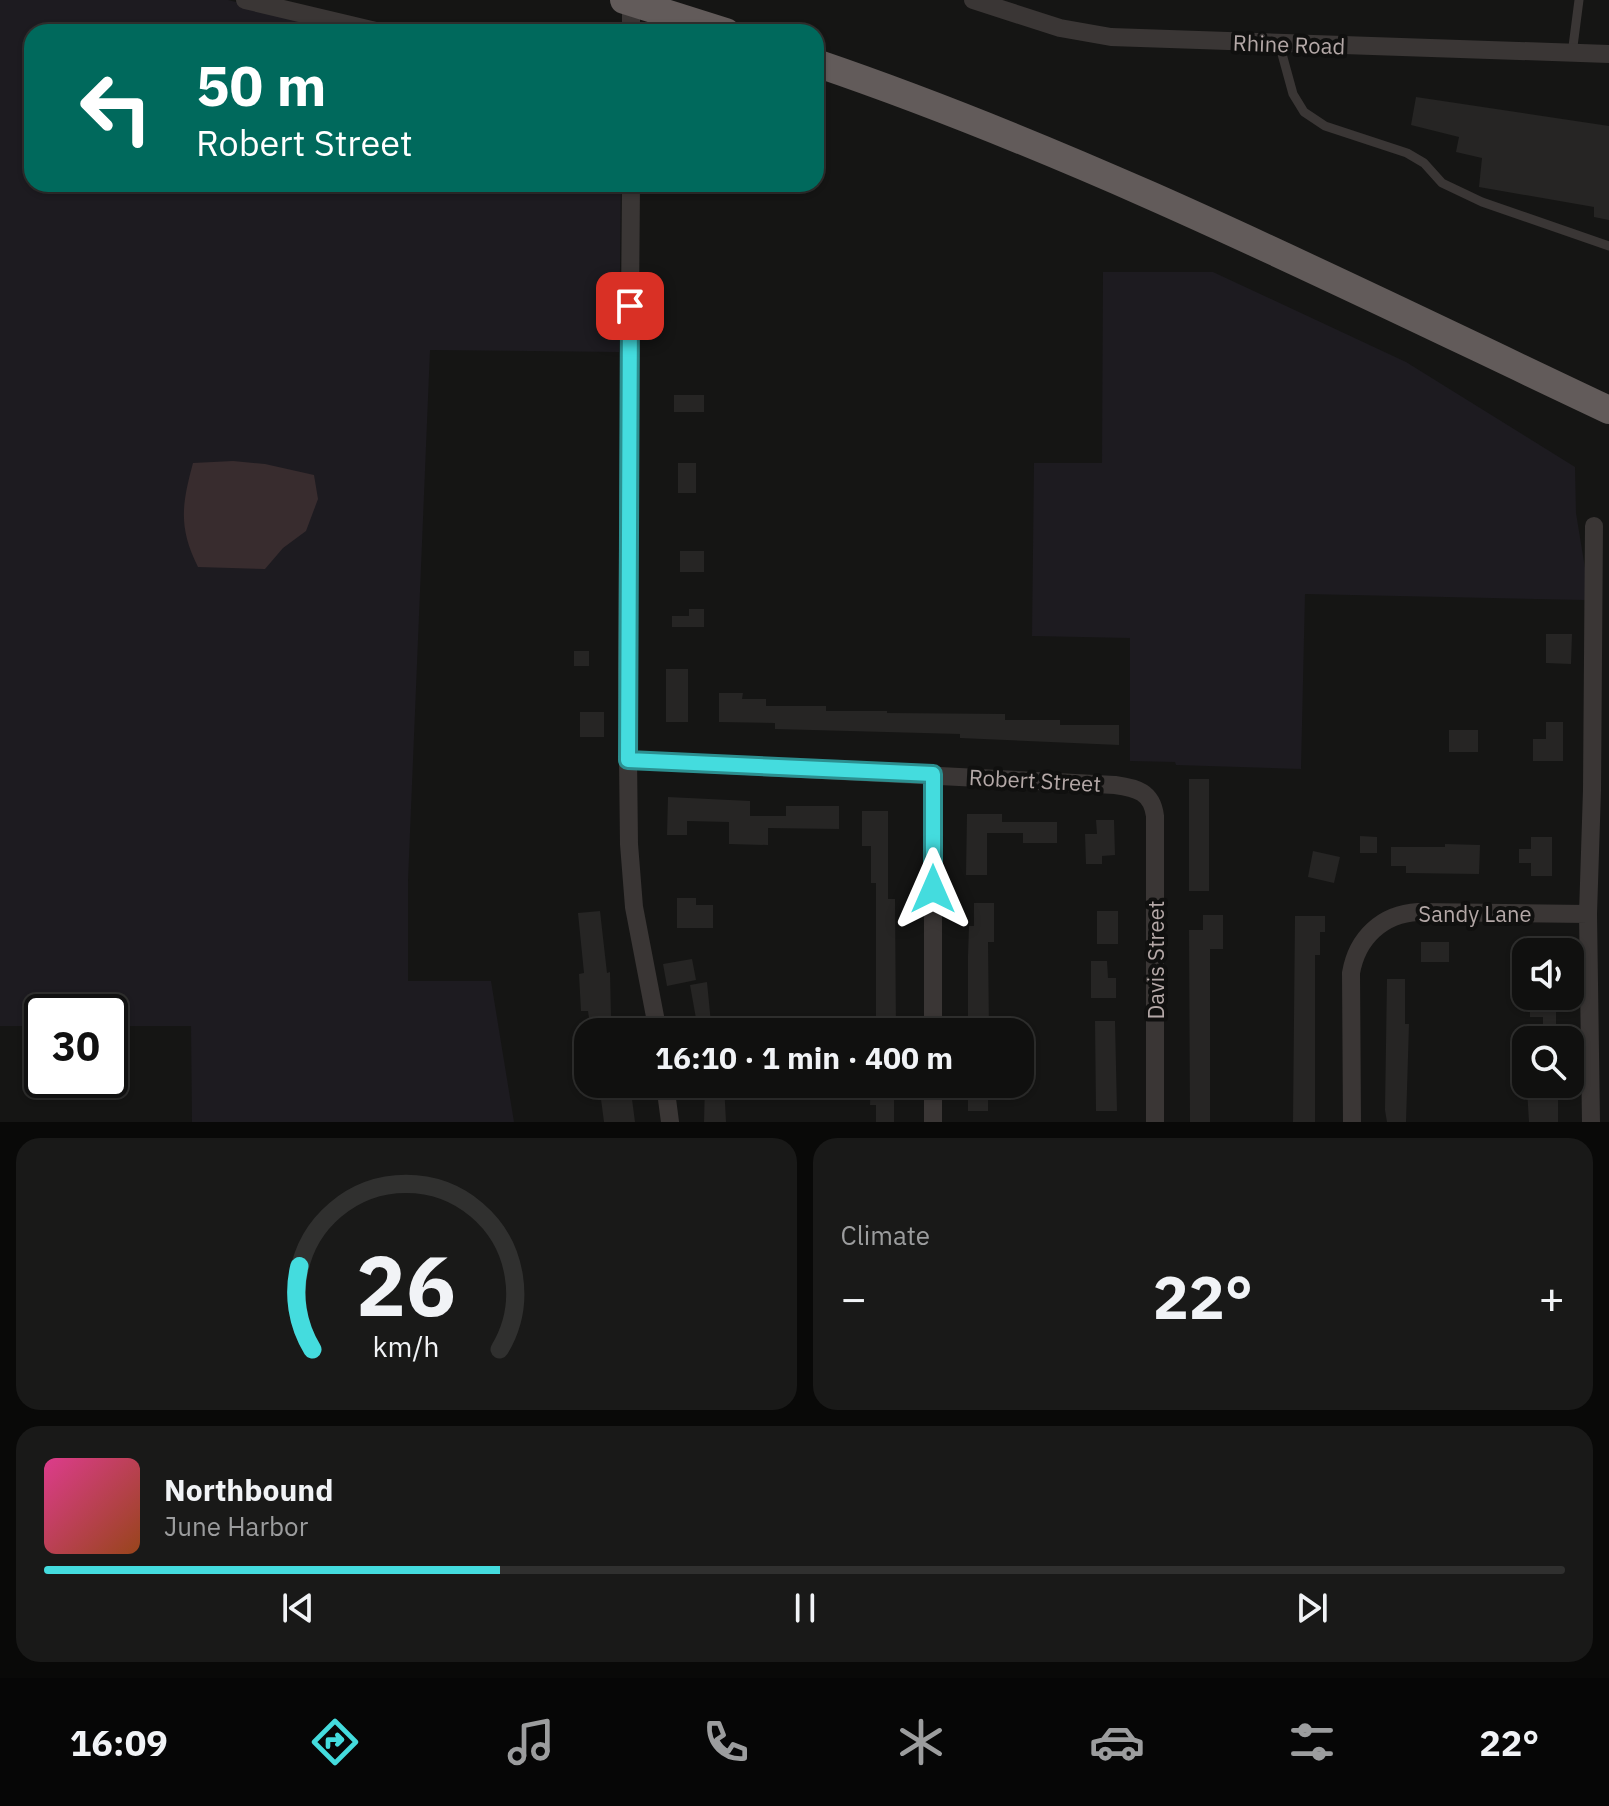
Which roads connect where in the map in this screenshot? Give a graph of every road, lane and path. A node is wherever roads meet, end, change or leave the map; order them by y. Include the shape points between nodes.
1 (245, 0) edge
2 (973, 0) edge
3 (1579, 0) edge
4 (628, 1) edge
5 (346, 24) edge
6 (630, 24) edge
7 (701, 24) edge
8 (1279, 43) junction
9 (1572, 54) junction
10 (1609, 54) edge
11 (824, 66) edge
12 (631, 192) edge
13 (1609, 246) edge
14 (1609, 410) edge
15 (1594, 526) dead end
16 (628, 760) junction
17 (933, 774) junction
18 (1151, 798) joint
19 (1588, 914) junction
20 (655, 1018) edge
21 (933, 1018) edge
22 (667, 1098) edge
23 (933, 1098) edge
24 (670, 1122) edge
25 (933, 1122) edge
26 (1155, 1122) edge
27 (1352, 1122) edge
28 (1591, 1122) edge

1 - 5 street
2 - 8 street, Rhine Road via 1088,34
3 - 9 lane
4 - 6 street
4 - 7 highway
8 - 9 street, Rhine Road
8 - 13 lane via 1293,94 1304,112 1325,126 1407,153 1442,183 1482,202
9 - 10 street, Rhine Road
11 - 14 highway via 1076,162
12 - 16 street
15 - 19 street
16 - 17 street, Robert Street
16 - 20 street via 634,907
17 - 18 street, Robert Street via 1115,785
17 - 21 street
18 - 26 street, Davis Street
19 - 27 street, Sandy Lane via 1418,912 1378,925 1356,951 1351,973
19 - 28 street
22 - 24 street
23 - 25 street

